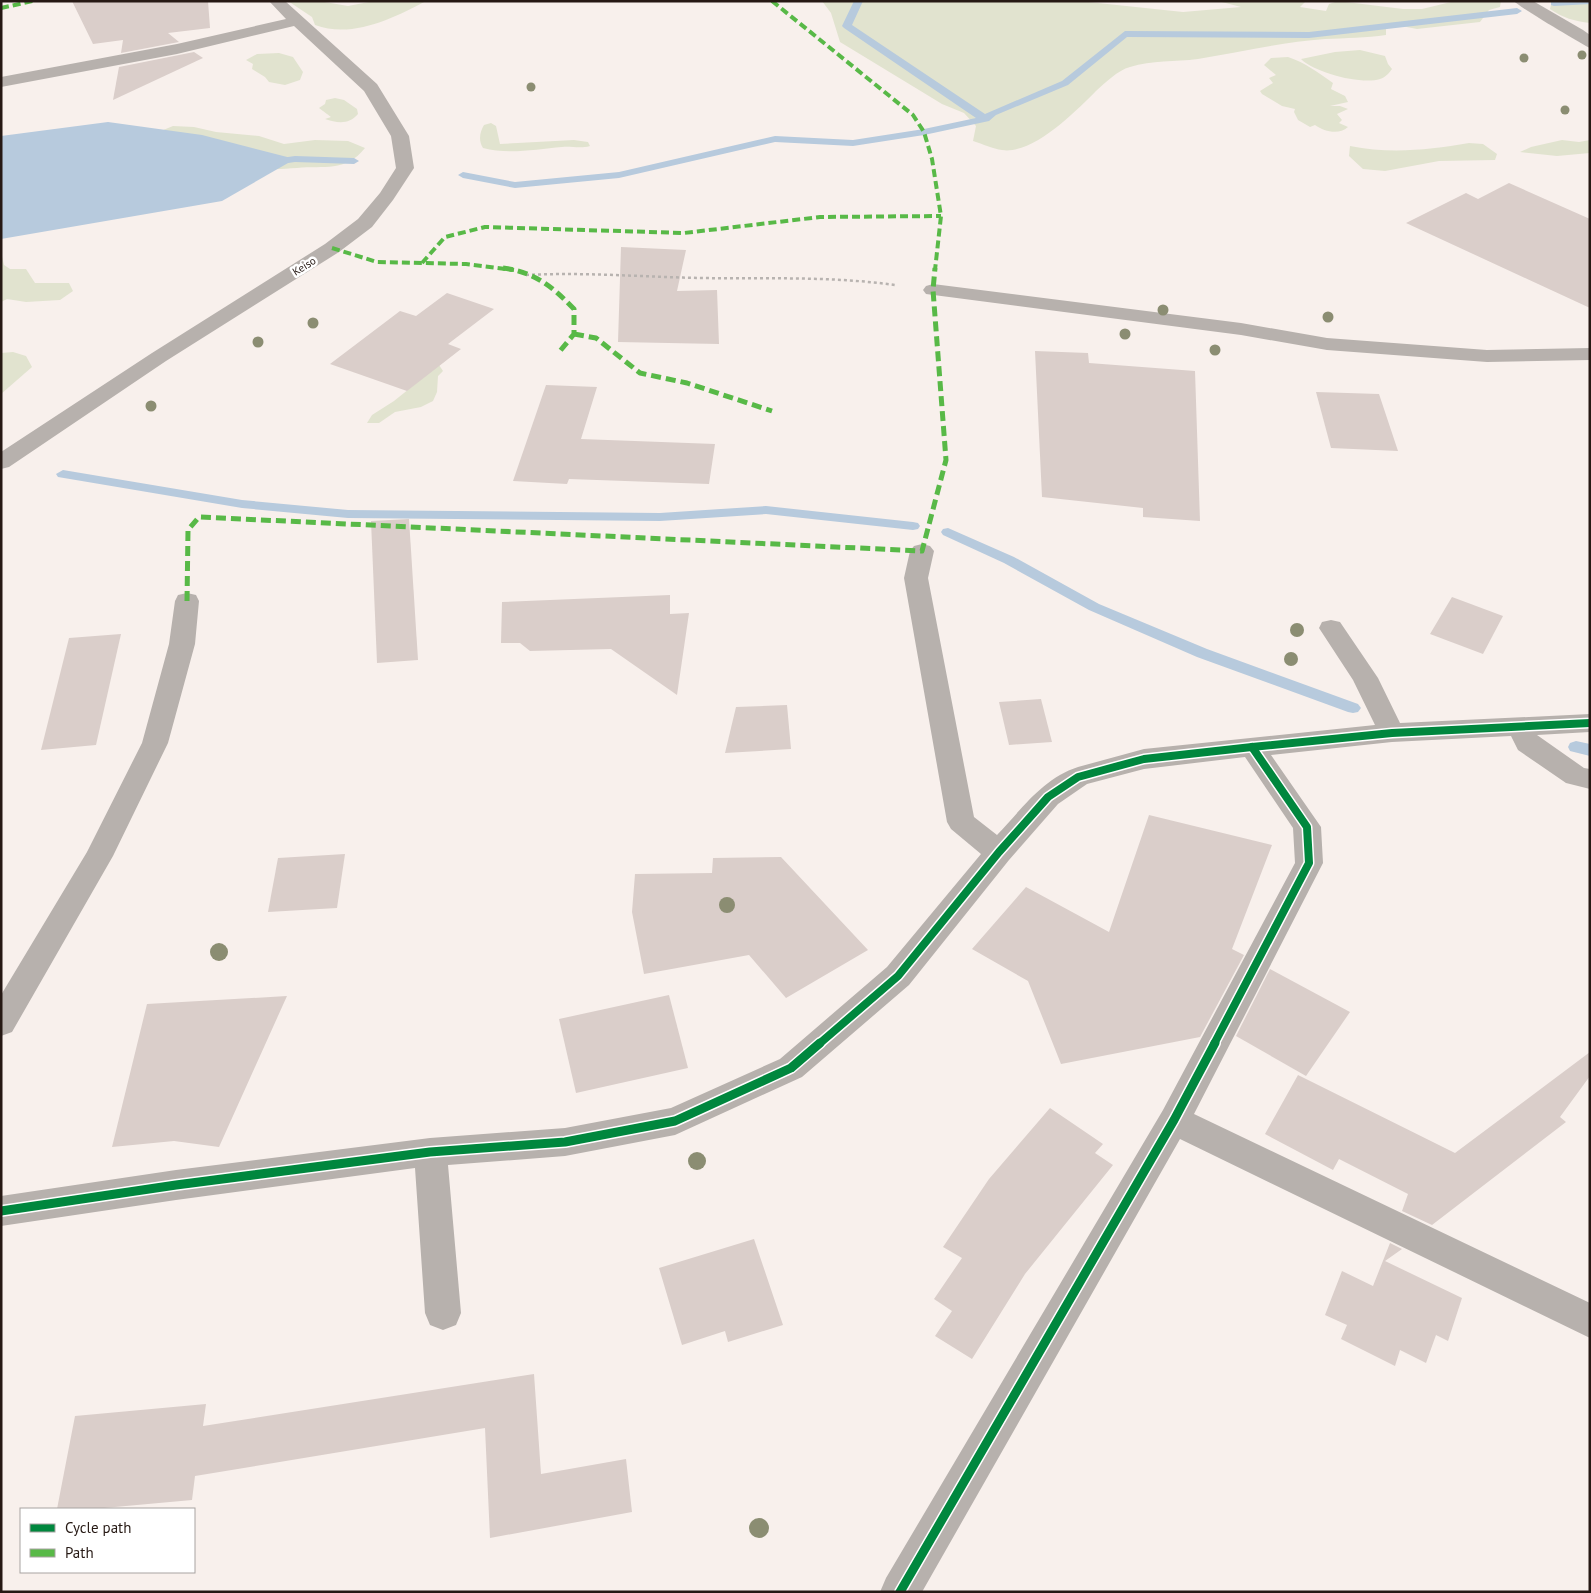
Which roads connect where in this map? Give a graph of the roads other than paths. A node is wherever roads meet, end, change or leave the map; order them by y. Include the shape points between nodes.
1 (276, 1) edge
2 (1520, 1) edge
3 (297, 21) junction
4 (1590, 43) edge
5 (1, 82) edge
6 (933, 290) road end
7 (1590, 354) edge
8 (1, 462) edge
9 (922, 551) dead end
10 (187, 601) dead end
11 (1331, 628) dead end
12 (1590, 723) edge
13 (1520, 726) junction
14 (1392, 733) junction
15 (1252, 747) junction
16 (1590, 779) edge
17 (999, 852) junction
18 (1, 1023) edge
19 (1174, 1120) junction
20 (430, 1152) junction
21 (1, 1211) edge
22 (443, 1313) dead end
23 (1590, 1321) edge
24 (900, 1592) edge

1 - 3 street, Keiso
2 - 4 street
3 - 5 street via 167,51
3 - 8 street, Keiso via 371,88 400,136 406,168 365,223 332,248
6 - 7 street via 1241,329 1327,344 1487,356
9 - 17 street via 916,578 961,822
10 - 18 street via 182,644 155,743 99,856
11 - 14 street via 1365,678
12 - 13 street
13 - 14 street
13 - 16 street via 1527,743 1576,776
14 - 15 street
15 - 17 street via 1144,759 1078,777 1048,797
15 - 19 street via 1307,827 1309,864
17 - 20 street via 898,976 791,1068 675,1121 565,1142
19 - 23 street
19 - 24 street
20 - 21 street via 176,1184
20 - 22 street

